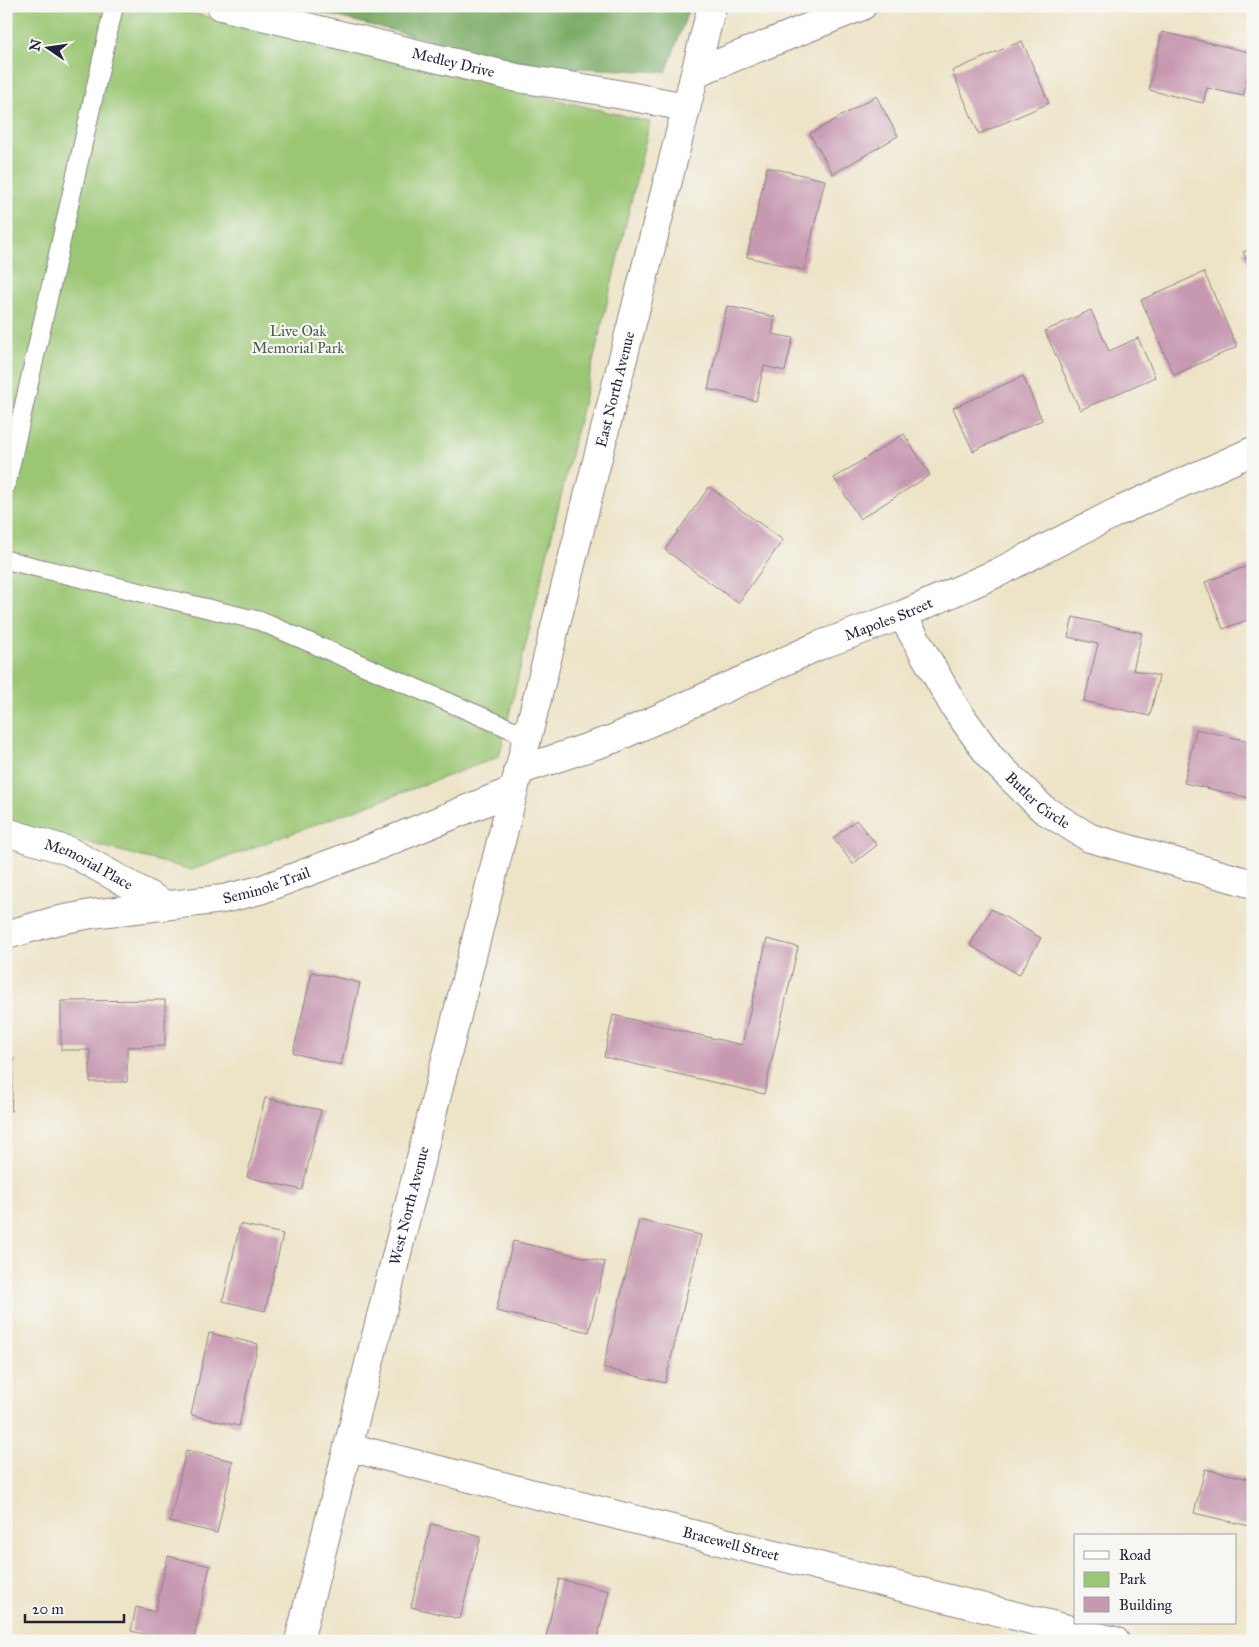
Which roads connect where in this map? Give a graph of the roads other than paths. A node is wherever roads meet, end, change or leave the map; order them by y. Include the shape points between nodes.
1 (114, 6) edge
2 (221, 6) edge
3 (712, 6) edge
4 (862, 6) edge
5 (695, 74) junction
6 (686, 107) junction
7 (1253, 451) edge
8 (6, 485) edge
9 (6, 560) edge
10 (902, 615) junction
11 (527, 736) junction
12 (516, 780) junction
13 (6, 832) edge
14 (1253, 884) edge
15 (166, 905) junction
16 (6, 935) edge
17 (348, 1447) junction
18 (298, 1641) edge
19 (1115, 1641) edge

1 - 8 lane
2 - 6 street, Medley Drive via 517,78
3 - 5 street, East North Avenue
4 - 5 street
5 - 6 street, East North Avenue
6 - 11 street, East North Avenue
7 - 10 street, Mapoles Street
9 - 11 lane via 260,622
10 - 12 street, Mapoles Street via 818,646
10 - 14 street, Butler Circle via 954,706 991,758 1043,809 1090,838
11 - 12 street, East North Avenue
12 - 15 street, Seminole Trail via 377,846 260,890
12 - 17 street, West North Avenue
13 - 15 street, Memorial Place via 69,851
15 - 16 street, Seminole Trail via 82,916
17 - 18 street, West North Avenue
17 - 19 street, Bracewell Street

